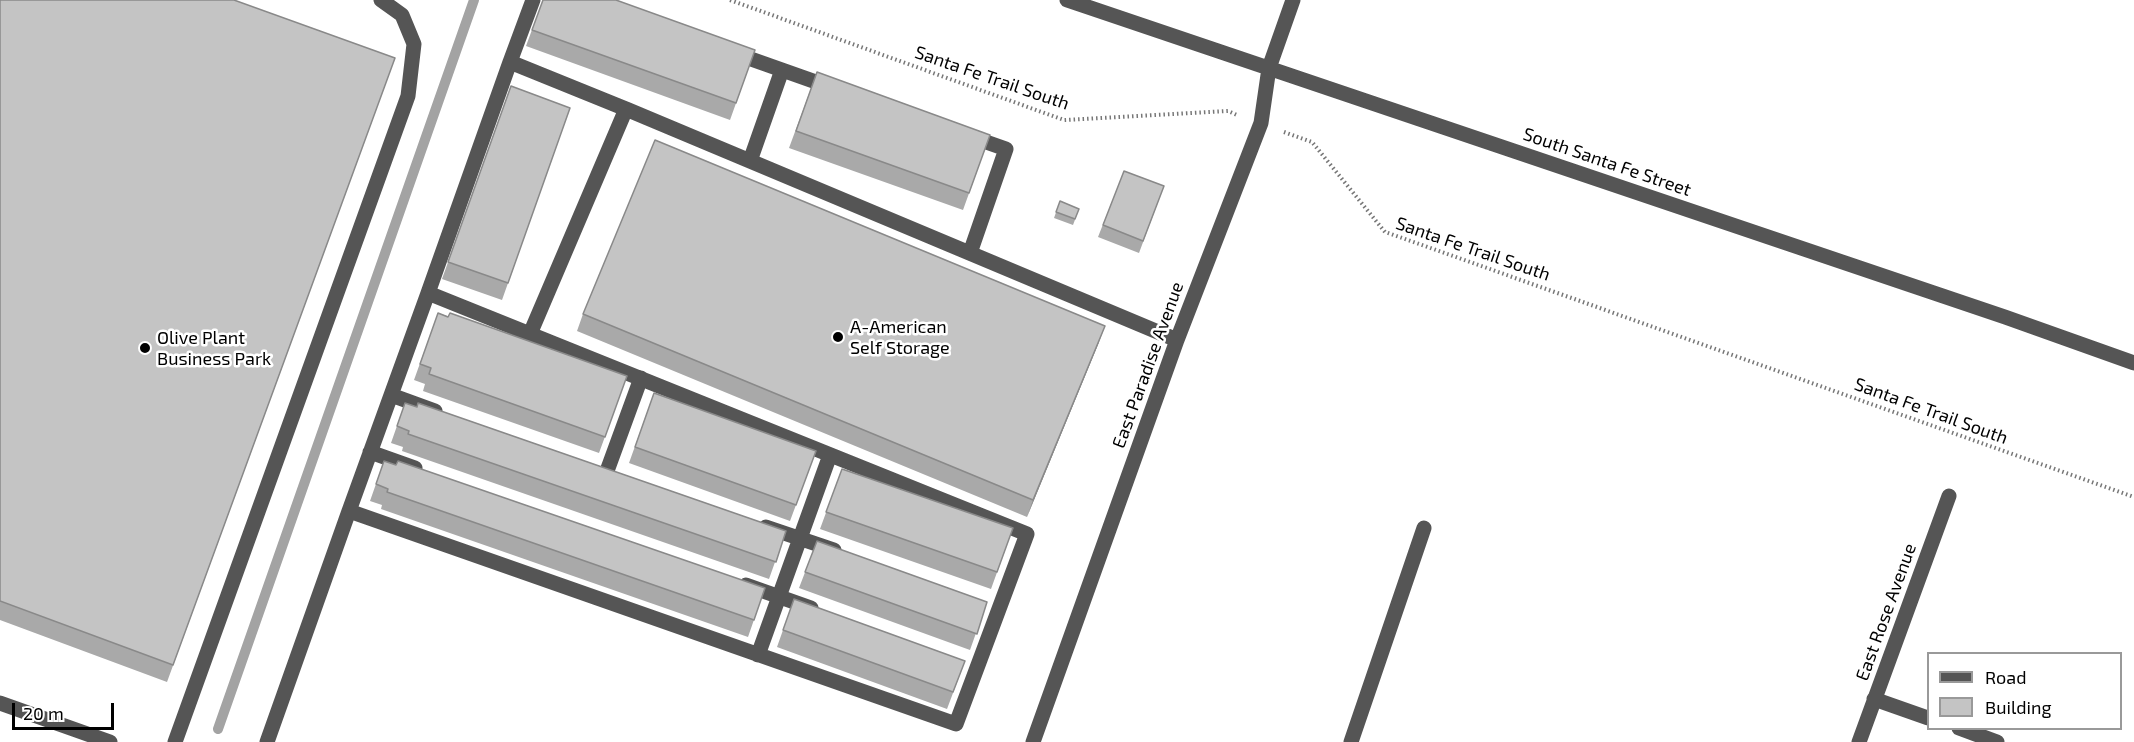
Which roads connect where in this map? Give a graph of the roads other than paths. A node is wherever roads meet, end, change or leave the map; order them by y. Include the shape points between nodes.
1 (381, 0) edge
2 (533, 0) edge
3 (1067, 0) edge
4 (1293, 0) edge
5 (716, 46) edge
6 (510, 62) junction
7 (1269, 68) junction
8 (782, 70) junction
9 (849, 93) edge
10 (626, 108) junction
11 (950, 129) edge
12 (750, 160) junction
13 (970, 253) junction
14 (428, 293) junction
15 (530, 333) junction
16 (1177, 340) junction
17 (2134, 363) edge
18 (641, 378) junction
19 (391, 395) junction
20 (445, 414) edge
21 (370, 452) junction
22 (830, 455) junction
23 (607, 471) edge
24 (425, 472) edge
25 (1949, 496) dead end
26 (349, 511) junction
27 (757, 523) edge
28 (1424, 528) dead end
29 (800, 538) junction
30 (844, 554) edge
31 (735, 581) edge
32 (779, 597) junction
33 (823, 612) edge
34 (758, 655) junction
35 (1874, 699) junction
36 (0, 703) edge
37 (1927, 717) edge
38 (1962, 730) edge
39 (110, 742) edge
40 (175, 742) edge
41 (267, 742) edge
42 (1034, 742) edge
43 (1351, 742) edge
44 (1859, 742) edge
45 (1997, 742) edge

1 - 40 street via 402,15 414,44 408,96
2 - 6 street
3 - 7 street, South Santa Fe Street
4 - 7 street, East Paradise Avenue
5 - 8 street
6 - 10 street
6 - 14 street
7 - 16 street, East Paradise Avenue via 1261,123
7 - 17 street, South Santa Fe Street
8 - 9 street
8 - 12 street
10 - 12 street
10 - 15 street
11 - 13 street via 1006,149
12 - 13 street
13 - 16 street
14 - 15 street
14 - 19 street
15 - 18 street
16 - 42 street, East Paradise Avenue
18 - 22 street
18 - 23 street
19 - 20 street
19 - 21 street
21 - 24 street
21 - 26 street
22 - 29 street
22 - 34 street via 1027,534 993,606 971,665 956,724
25 - 35 street, East Rose Avenue
26 - 34 street
26 - 41 street
27 - 29 street
28 - 43 street
29 - 30 street
29 - 32 street
31 - 32 street
32 - 33 street
32 - 34 street
35 - 37 street
35 - 44 street, East Rose Avenue
36 - 39 street
38 - 45 street

